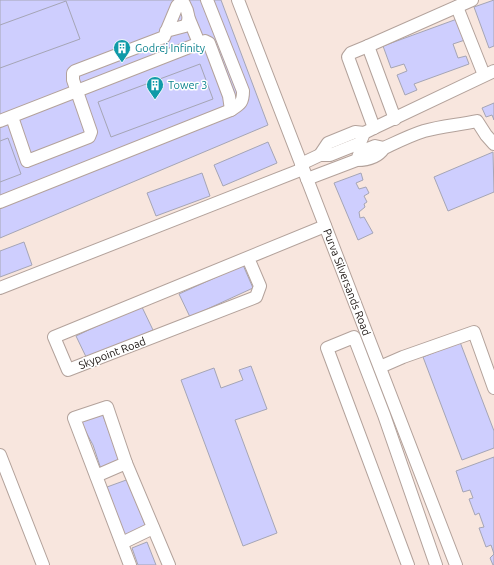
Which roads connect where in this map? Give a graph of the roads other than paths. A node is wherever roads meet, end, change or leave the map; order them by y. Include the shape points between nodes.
1 (207, 0) edge
2 (238, 0) edge
3 (472, 0) edge
4 (457, 7) junction
5 (189, 18) junction
6 (166, 31) junction
7 (199, 43) junction
8 (368, 46) junction
9 (489, 73) edge
10 (77, 91) junction
11 (231, 110) junction
12 (12, 116) junction
13 (394, 118) junction
14 (0, 121) edge
15 (369, 130) junction
16 (494, 144) edge
17 (304, 171) junction
18 (0, 202) edge
19 (325, 226) junction
20 (248, 258) junction
21 (0, 288) edge
22 (380, 367) junction
23 (494, 388) edge
24 (413, 452) junction
25 (0, 455) edge
26 (399, 458) junction
27 (126, 463) junction
28 (96, 476) junction
29 (153, 528) junction
30 (122, 543) junction
31 (43, 565) edge
32 (130, 565) edge
33 (169, 565) edge
34 (408, 565) edge
35 (436, 565) edge
36 (456, 565) edge

1 - 11 street via 243,91 241,103
2 - 17 street, Purva Silversands Road
3 - 4 street
4 - 8 street
4 - 9 street
5 - 6 street via 185,26
5 - 6 street via 186,6 180,4
5 - 7 street
6 - 10 street via 164,37 75,71 73,76
7 - 10 street
7 - 11 street via 209,43 229,96
8 - 13 street
8 - 15 street via 351,53 348,57
9 - 13 street
10 - 12 street
10 - 12 street via 91,132 89,137 27,161
11 - 18 street
12 - 14 street
13 - 15 street
15 - 17 street via 360,143 330,155 320,155
16 - 17 street via 476,121 423,131 384,148 376,146 360,152 357,160
17 - 19 street, Purva Silversands Road
17 - 21 street
19 - 20 street, Skypoint Road
19 - 22 street, Purva Silversands Road
20 - 20 street, Skypoint Road via 54,337 68,370 256,296 260,286
22 - 23 street via 474,332
22 - 24 street, Purva Silversands Road
24 - 26 street
24 - 36 street, Purva Silversands Road
25 - 31 street
26 - 34 street via 354,337 327,348
26 - 35 street
27 - 28 street
27 - 28 street via 107,407 74,418
27 - 29 street
28 - 30 street
29 - 30 street
29 - 33 street
30 - 32 street

